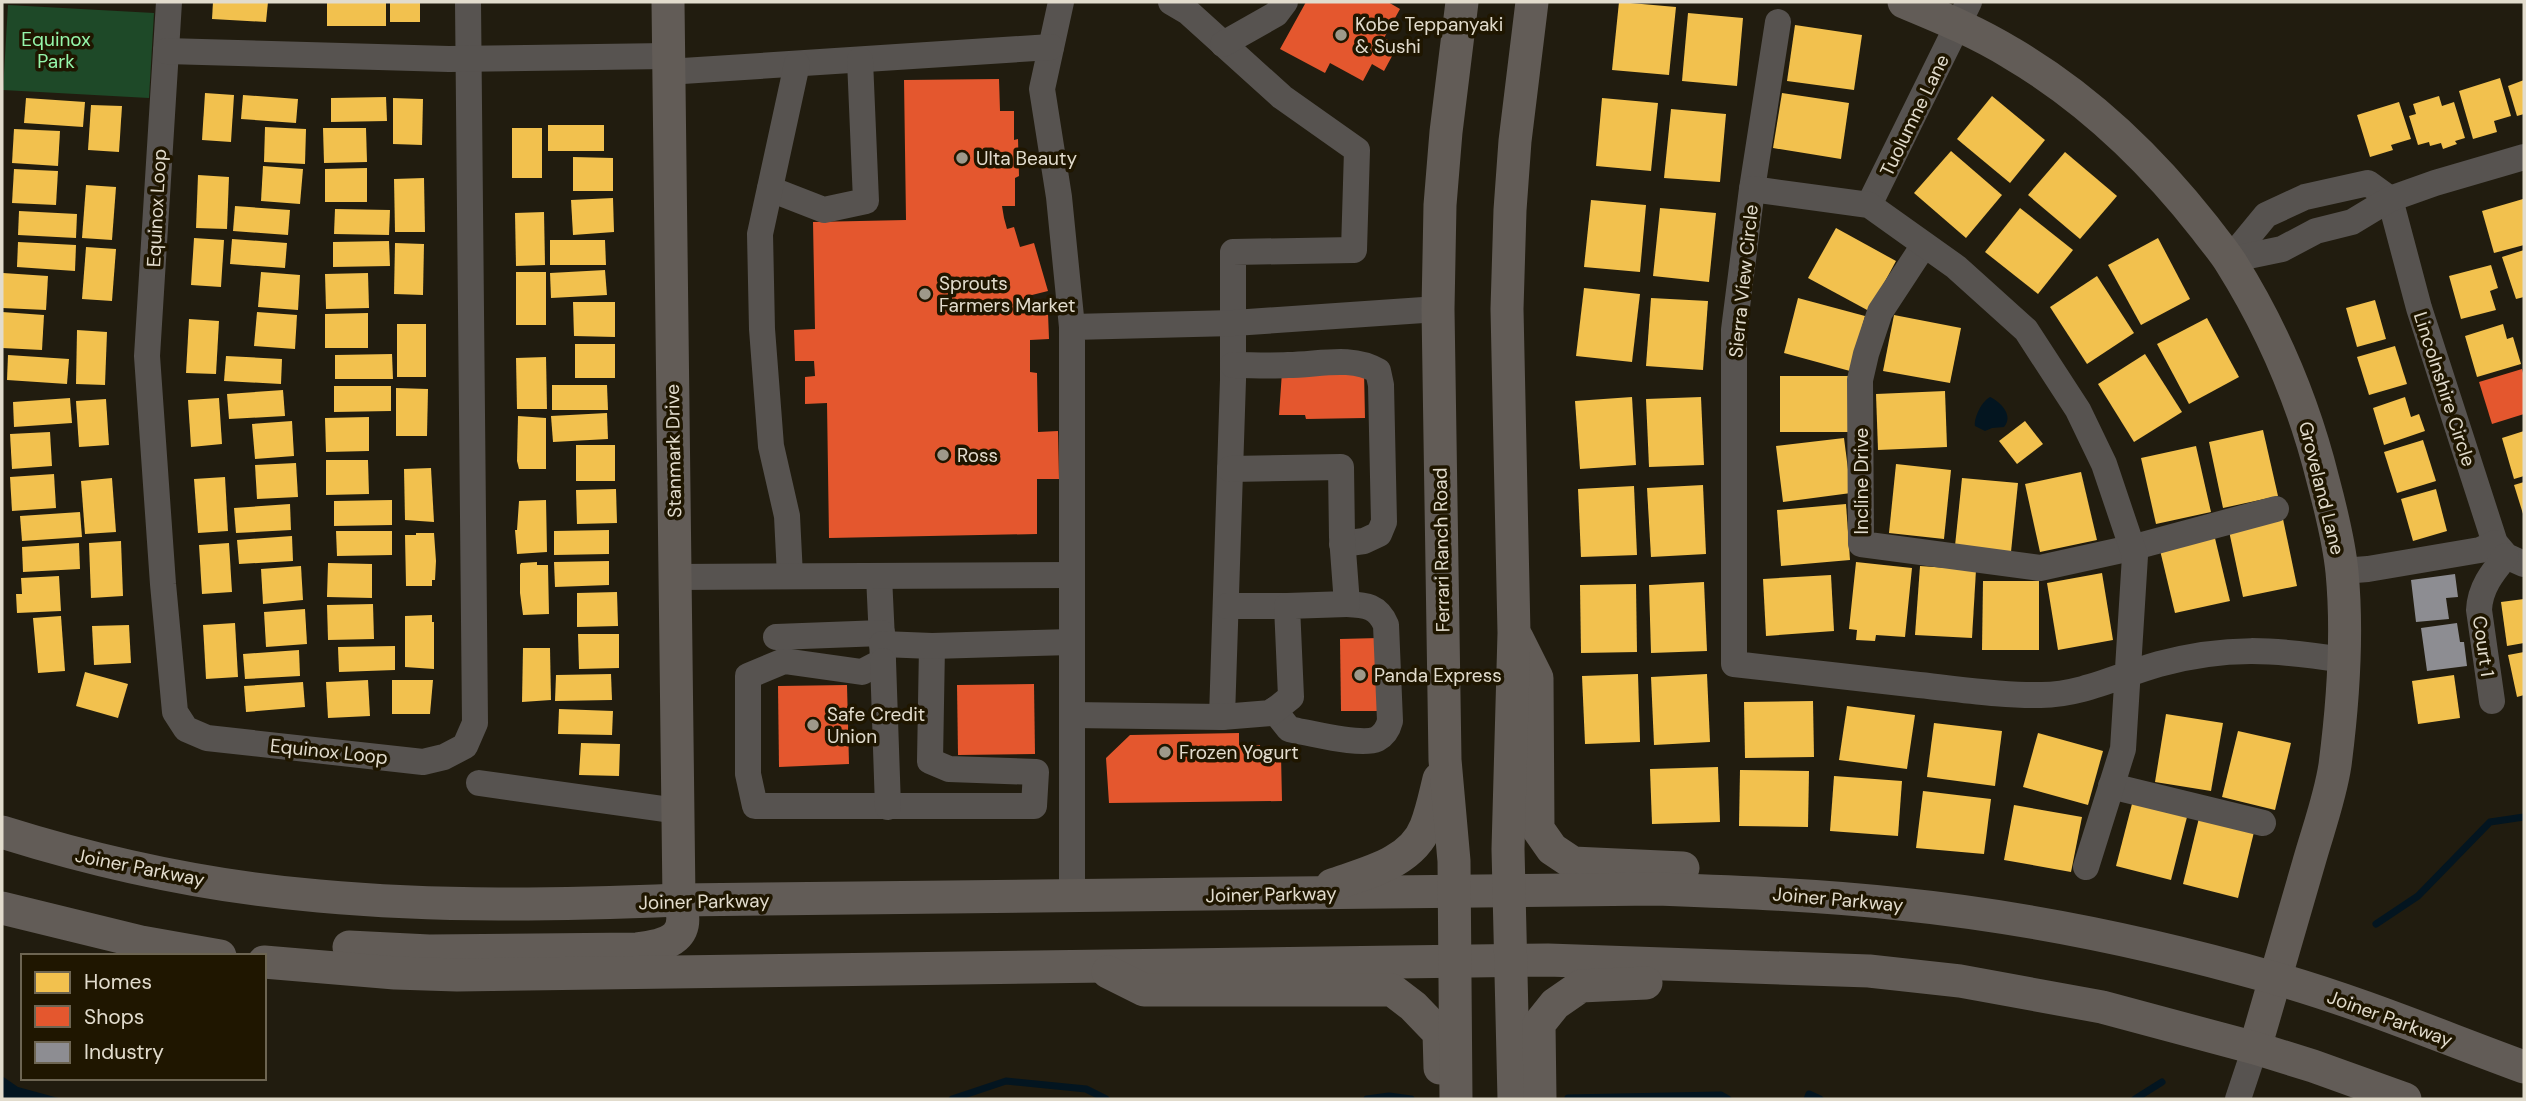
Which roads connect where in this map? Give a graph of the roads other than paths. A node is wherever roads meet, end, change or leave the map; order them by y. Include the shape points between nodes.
1 (169, 2) edge
2 (468, 2) edge
3 (668, 2) edge
4 (1061, 2) edge
5 (1171, 2) edge
6 (1285, 2) edge
7 (1462, 2) edge
8 (1532, 2) edge
9 (1904, 2) edge
10 (1964, 13) edge
11 (1778, 22) dead end
12 (1223, 44) junction
13 (1051, 47) junction
14 (166, 51) junction
15 (470, 59) junction
16 (860, 60) junction
17 (667, 64) junction
18 (797, 64) junction
19 (2524, 158) edge
20 (770, 189) junction
21 (1752, 189) junction
22 (2305, 197) junction
23 (2390, 199) junction
24 (1870, 205) junction
25 (2316, 232) junction
26 (1924, 245) junction
27 (2230, 260) junction
28 (1438, 309) junction
29 (1234, 323) junction
30 (1072, 327) junction
31 (1233, 365) junction
32 (1230, 469) junction
33 (2276, 509) dead end
34 (1342, 544) junction
35 (2132, 548) junction
36 (2508, 554) edge
37 (2342, 571) junction
38 (1072, 575) junction
39 (789, 576) junction
40 (879, 576) junction
41 (674, 577) junction
42 (1347, 604) junction
43 (1227, 606) junction
44 (1287, 606) junction
45 (1514, 633) junction
46 (776, 637) dead end
47 (1072, 642) junction
48 (882, 646) junction
49 (932, 646) junction
50 (2343, 660) junction
51 (2128, 674) junction
52 (2492, 701) dead end
53 (1274, 710) junction
54 (1072, 715) junction
55 (1222, 717) junction
56 (1445, 760) junction
57 (480, 783) dead end
58 (2111, 786) junction
59 (888, 807) junction
60 (678, 811) junction
61 (2263, 823) dead end
62 (2, 832) edge
63 (2086, 867) dead end
64 (1509, 891) junction
65 (1454, 892) junction
66 (1308, 894) junction
67 (1072, 897) junction
68 (679, 900) junction
69 (1868, 901) junction
70 (2, 908) edge
71 (209, 954) edge
72 (1511, 960) junction
73 (267, 962) edge
74 (1455, 962) junction
75 (1100, 967) junction
76 (1869, 971) junction
77 (2275, 979) junction
78 (2255, 1048) junction
79 (2524, 1067) edge
80 (1440, 1099) edge
81 (1456, 1099) edge
82 (1514, 1099) edge
83 (1541, 1099) edge
84 (2238, 1099) edge
85 (2405, 1099) edge

1 - 14 street, Equinox Loop
2 - 15 street, Equinox Loop
3 - 17 main road, Stanmark Drive
4 - 13 street
5 - 12 street
6 - 12 street via 1276,14
7 - 28 main road, Ferrari Ranch Road via 1440,205
8 - 45 main road via 1515,141 1507,309
9 - 10 main road, Groveland Lane
10 - 24 street, Tuolumne Lane
10 - 27 main road, Groveland Lane via 2106,122 2149,163
11 - 21 street
12 - 29 street via 1282,96 1357,150 1354,250 1233,252
13 - 16 street
13 - 30 street via 1042,89
14 - 15 street
14 - 15 street, Equinox Loop via 147,356 175,712 186,729 206,738 423,762 465,746 475,723
15 - 17 street
16 - 18 street
16 - 20 street via 866,201 824,210
17 - 18 street
17 - 41 main road, Stanmark Drive
18 - 20 street
19 - 23 street
20 - 39 street via 760,234 762,329 771,446 787,516
21 - 24 street, Sierra View Circle
21 - 51 street, Sierra View Circle via 1734,330 1734,664 2042,695 2083,689
22 - 23 street via 2368,183
22 - 25 street
22 - 27 street via 2266,215
23 - 25 street via 2352,222
23 - 36 street, Lincolnshire Circle via 2419,308
24 - 26 street, Sierra View Circle
25 - 27 street via 2281,249
26 - 35 street, Sierra View Circle via 1956,267 2026,330 2051,365 2105,464
26 - 35 street, Incline Drive via 1880,312 1860,380 1861,544 2040,568
27 - 37 main road, Groveland Lane via 2288,372 2314,442
28 - 29 street
28 - 56 main road, Ferrari Ranch Road
29 - 30 street
29 - 31 street
30 - 38 street
31 - 32 street
31 - 34 street via 1343,362 1366,364 1378,371 1384,522 1379,534
32 - 34 street via 1341,467
32 - 43 street
33 - 35 street
34 - 42 street
35 - 51 street, Sierra View Circle
36 - 37 street via 2480,550
36 - 52 street, Court 1 via 2479,597
37 - 50 main road, Groveland Lane
38 - 40 street
38 - 47 street
39 - 40 street
39 - 41 street
40 - 48 street
41 - 60 main road, Stanmark Drive
42 - 44 street
42 - 53 street via 1371,606 1386,625 1387,730 1367,741 1298,732 1289,729
43 - 44 street
43 - 55 street
44 - 53 street via 1291,697
45 - 64 main road
45 - 69 main road via 1537,678 1538,829 1552,849 1573,863 1830,874
46 - 48 street
47 - 49 street
47 - 54 street
48 - 49 street
48 - 59 street
48 - 59 street via 862,672 784,661 748,676 748,774 755,806
49 - 59 street via 930,761 949,769 1036,772 1034,806
50 - 51 street via 2290,651 2245,650 2192,656
50 - 77 main road, Groveland Lane via 2329,791
51 - 58 street via 2123,749
53 - 55 street
54 - 55 street
54 - 67 street
56 - 65 main road, Ferrari Ranch Road
56 - 66 main road via 1425,829 1409,850 1388,865
57 - 60 street
58 - 61 street
58 - 63 street
60 - 68 main road, Stanmark Drive
62 - 68 main road, Joiner Parkway via 186,878 318,897 565,905
64 - 65 main road, Joiner Parkway
64 - 69 main road, Joiner Parkway via 1657,889
64 - 72 main road
65 - 66 main road, Joiner Parkway
65 - 74 main road, Ferrari Ranch Road
66 - 67 main road, Joiner Parkway
67 - 68 main road, Joiner Parkway
68 - 73 main road, Stanmark Drive via 683,925 676,937 654,947 429,951 338,947
69 - 77 main road, Joiner Parkway via 2052,925
70 - 71 main road
72 - 74 main road
72 - 76 main road
72 - 82 main road
73 - 75 main road via 457,975
74 - 75 main road
74 - 81 main road, Ferrari Ranch Road
75 - 80 main road via 1144,990 1392,990 1439,1033
76 - 78 main road via 1960,981 2102,1007
76 - 83 main road via 1581,986 1555,1004 1539,1024
77 - 78 main road, Groveland Lane
77 - 79 main road, Joiner Parkway
78 - 84 street, Groveland Lane
78 - 85 main road

